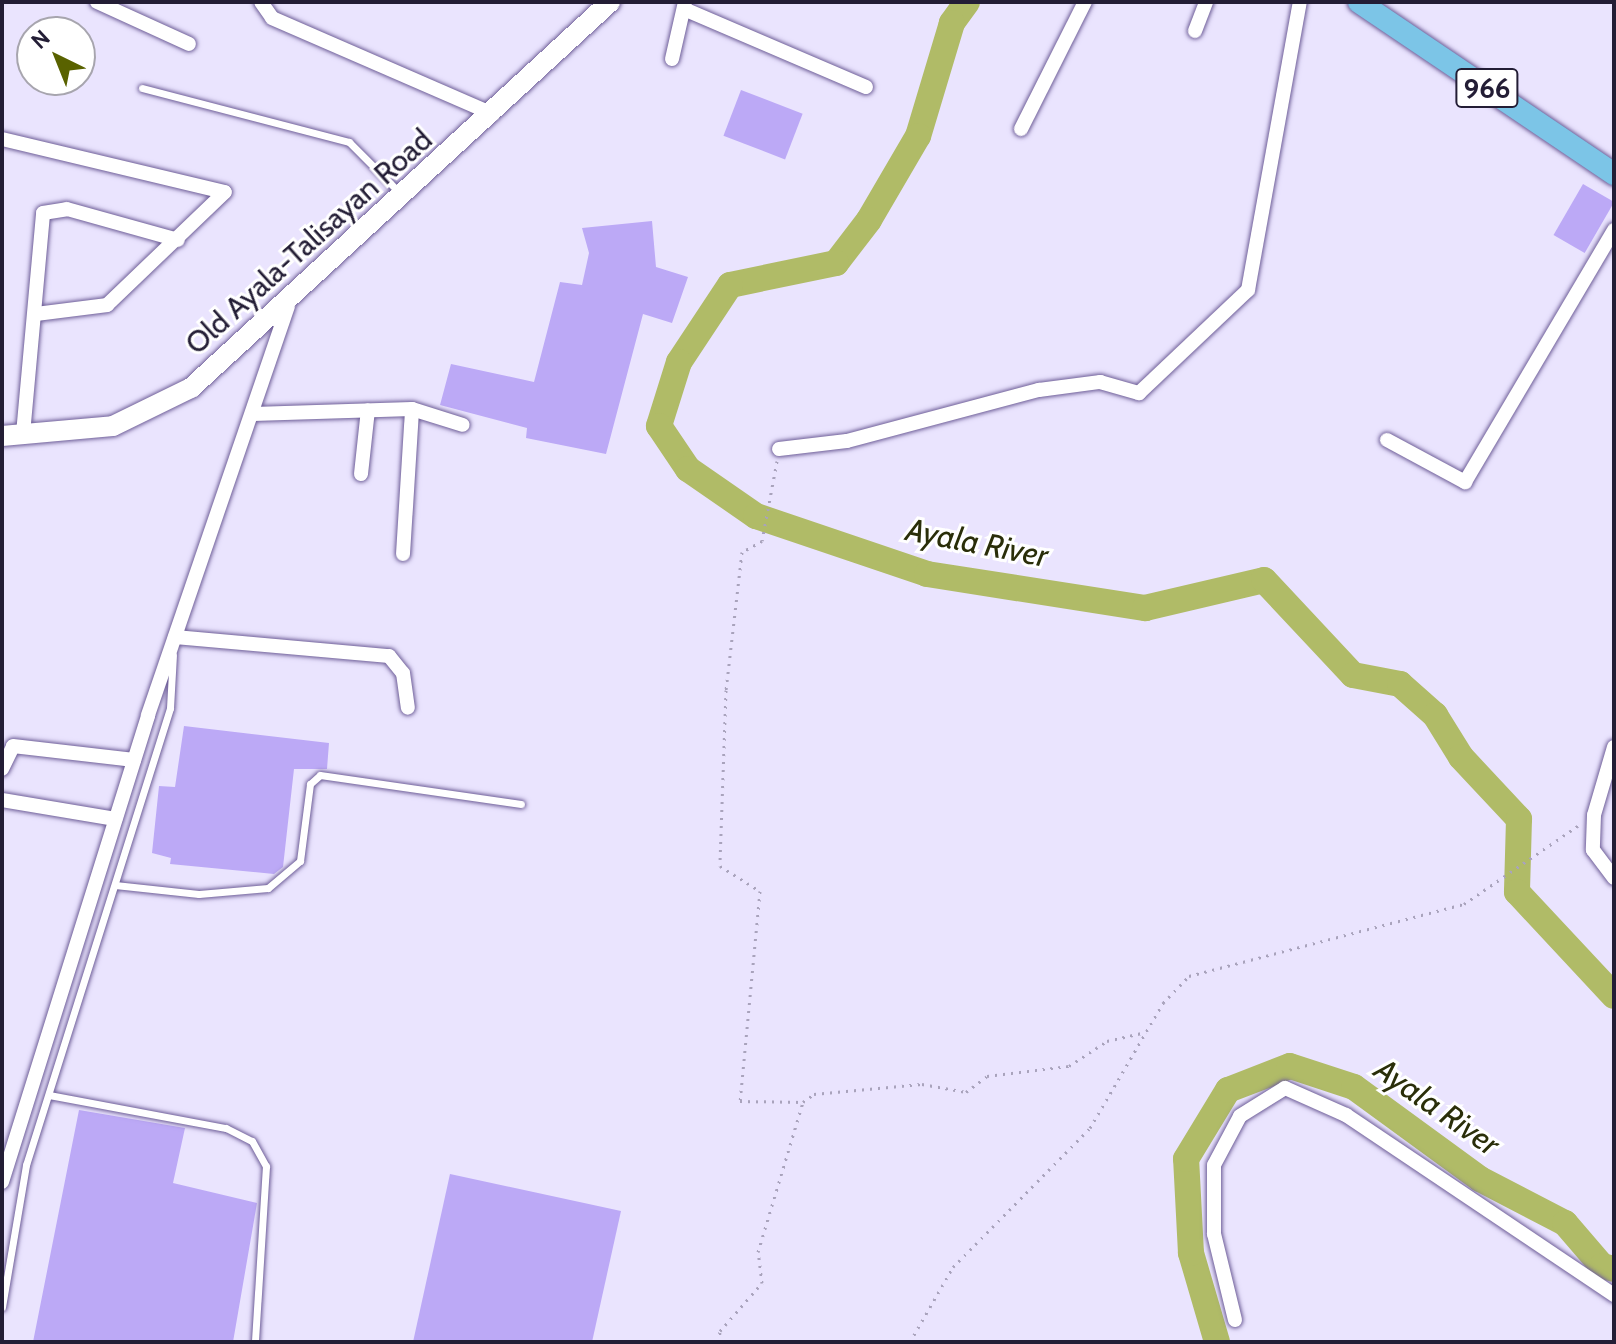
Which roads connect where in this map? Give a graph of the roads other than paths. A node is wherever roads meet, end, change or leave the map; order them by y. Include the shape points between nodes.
1 (97, 2) edge
2 (261, 2) edge
3 (610, 2) edge
4 (1085, 2) edge
5 (1206, 2) edge
6 (1300, 2) edge
7 (1359, 2) edge
8 (684, 6) edge
9 (1195, 31) dead end
10 (189, 44) dead end
11 (672, 59) dead end
12 (866, 87) dead end
13 (142, 88) dead end
14 (493, 114) junction
15 (1021, 129) dead end
16 (2, 139) edge
17 (1614, 174) edge
18 (404, 198) junction
19 (1614, 230) edge
20 (178, 240) junction
21 (288, 306) junction
22 (36, 314) junction
23 (412, 409) junction
24 (368, 410) junction
25 (253, 414) junction
26 (463, 425) dead end
27 (12, 435) edge
28 (1387, 440) dead end
29 (779, 449) road end
30 (361, 474) dead end
31 (403, 554) dead end
32 (174, 641) junction
33 (408, 708) dead end
34 (1614, 747) edge
35 (134, 760) junction
36 (3, 761) edge
37 (2, 800) edge
38 (521, 804) dead end
39 (115, 819) junction
40 (1614, 878) edge
41 (115, 885) junction
42 (49, 1095) junction
43 (2, 1182) edge
44 (1614, 1295) edge
45 (2, 1307) edge
46 (1235, 1320) dead end
47 (255, 1342) edge

1 - 10 street
2 - 14 street via 272,18
3 - 14 street, Old Ayala-Talisayan Road
4 - 15 street
5 - 9 street
6 - 29 street via 1248,290 1139,393 1100,382 1039,390 847,441
7 - 17 main road, 966
8 - 11 street
8 - 12 street
13 - 18 lane via 349,142
14 - 18 street, Old Ayala-Talisayan Road
16 - 20 street via 225,192
18 - 21 street, Old Ayala-Talisayan Road
19 - 28 street via 1465,482
20 - 22 street via 107,305
20 - 22 street via 46,209
21 - 25 street
21 - 27 street, Old Ayala-Talisayan Road via 166,406 113,426
22 - 27 street
23 - 24 street
23 - 26 street
23 - 31 street
24 - 25 street
24 - 30 street
25 - 32 street
32 - 33 street via 389,656 403,673
32 - 35 street
32 - 41 lane via 170,708
34 - 40 street via 1594,815 1593,850
35 - 36 street via 13,746
35 - 39 street
37 - 39 street
38 - 41 lane via 320,775 310,784 300,861 268,888 199,894
39 - 43 street
41 - 42 lane
42 - 45 lane via 9,1235
42 - 47 lane via 226,1128 252,1141 266,1166
44 - 46 street via 1346,1115 1285,1088 1240,1116 1214,1165 1214,1234

